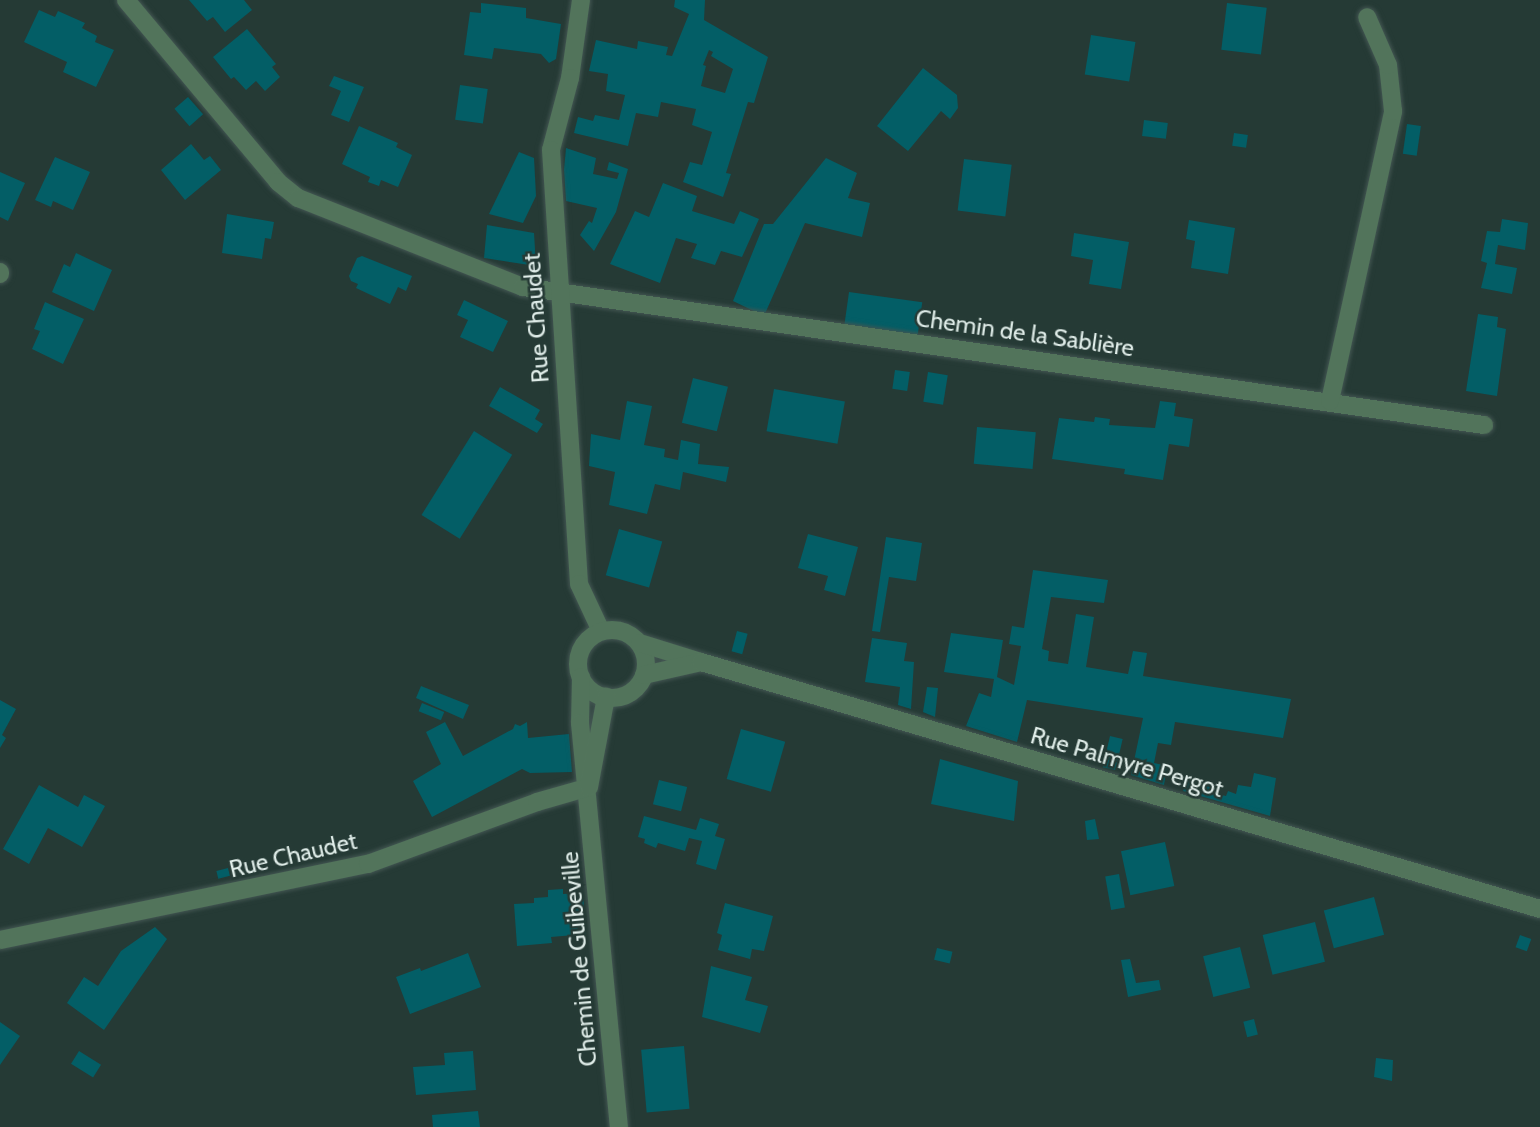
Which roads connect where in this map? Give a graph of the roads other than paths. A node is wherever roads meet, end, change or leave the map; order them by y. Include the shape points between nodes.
1 (126, 0) edge
2 (580, 0) edge
3 (1367, 17) dead end
4 (559, 294) junction
5 (1330, 401) junction
6 (1484, 425) dead end
7 (601, 631) junction
8 (639, 643) junction
9 (701, 662) junction
10 (644, 675) junction
11 (581, 677) junction
12 (606, 697) junction
13 (589, 788) junction
14 (1540, 909) edge
15 (0, 940) edge
16 (619, 1127) edge

1 - 4 street, Chemin de la Sablière via 278,182 298,198 523,286
2 - 4 street, Rue Chaudet via 570,78 551,150
3 - 5 street via 1388,65 1393,111
4 - 5 street, Chemin de la Sablière
4 - 7 street, Rue Chaudet via 579,584
5 - 6 street, Chemin de la Sablière
7 - 8 street via 622,631
7 - 11 street via 583,645 578,666
8 - 9 street, Rue Palmyre Pergot
8 - 10 street via 646,664
9 - 10 street, Rue Palmyre Pergot
9 - 14 street, Rue Palmyre Pergot
10 - 12 street via 625,696
11 - 12 street via 587,687
11 - 13 street via 580,723
12 - 13 street
13 - 15 street, Rue Chaudet via 537,802 369,864
13 - 16 street, Chemin de Guibeville

